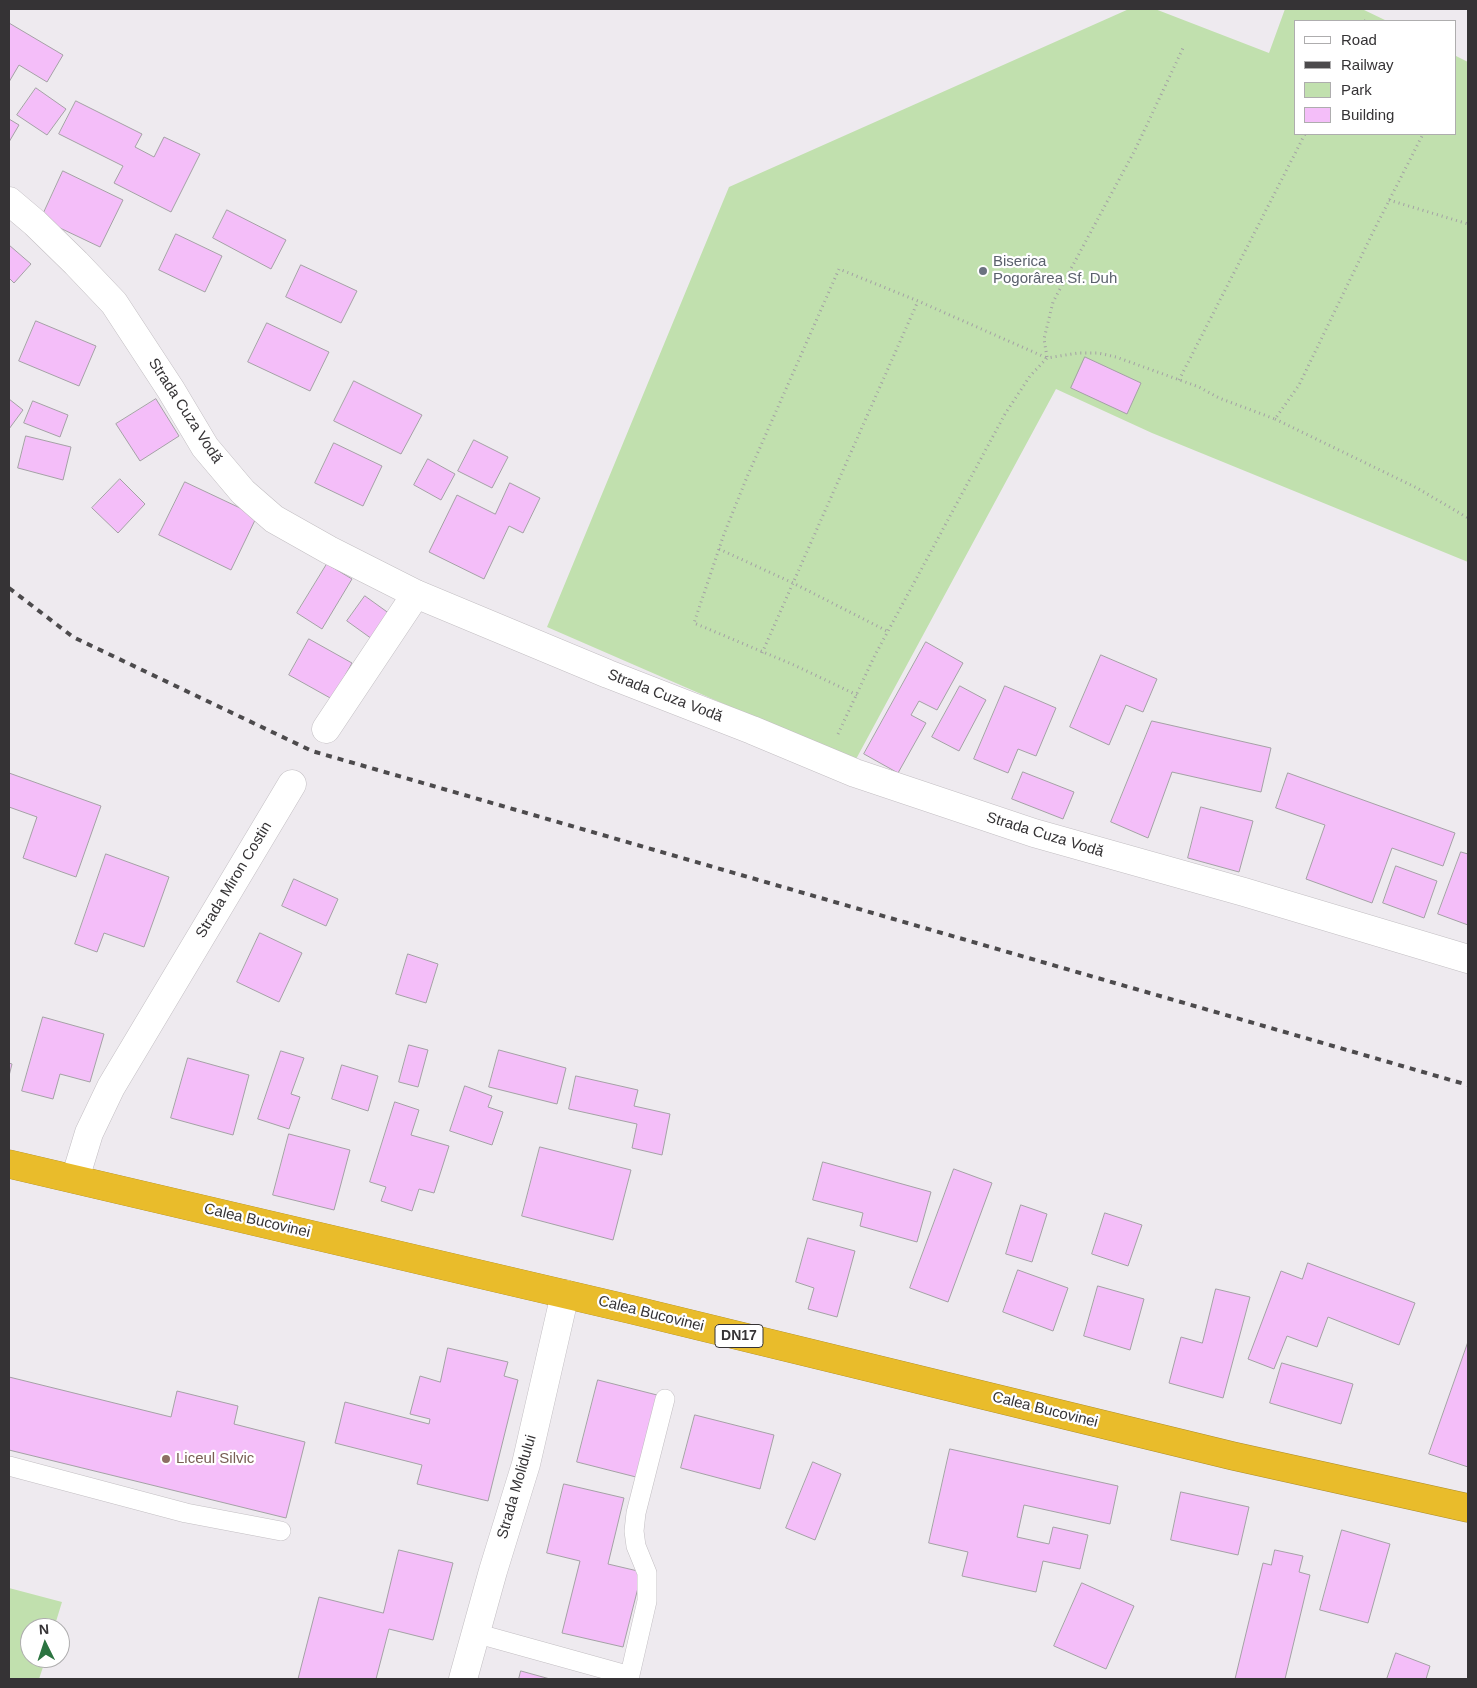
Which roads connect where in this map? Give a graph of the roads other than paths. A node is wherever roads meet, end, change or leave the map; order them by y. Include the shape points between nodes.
1 (9, 201) edge
2 (416, 594) junction
3 (326, 729) dead end
4 (292, 784) dead end
5 (1468, 959) edge
6 (9, 1164) edge
7 (74, 1179) junction
8 (565, 1294) junction
9 (665, 1399) dead end
10 (9, 1466) edge
11 (1468, 1508) edge
12 (282, 1531) dead end
13 (475, 1633) junction
14 (629, 1677) edge
15 (463, 1679) edge

1 - 2 street, Strada Cuza Vodă via 76,263 114,304 204,446 242,492 274,519
2 - 3 street
2 - 5 street, Strada Cuza Vodă via 825,762 1034,833
4 - 7 street, Strada Miron Costin via 111,1087 89,1133
6 - 7 highway, Calea Bucovinei / DN17
7 - 8 highway, Calea Bucovinei / DN17
8 - 11 highway, Calea Bucovinei / DN17 via 1233,1456
8 - 13 street, Strada Molidului via 526,1464
9 - 14 lane via 636,1513 636,1546 647,1573 647,1601
10 - 12 lane via 186,1513
13 - 14 lane
13 - 15 street, Strada Molidului

